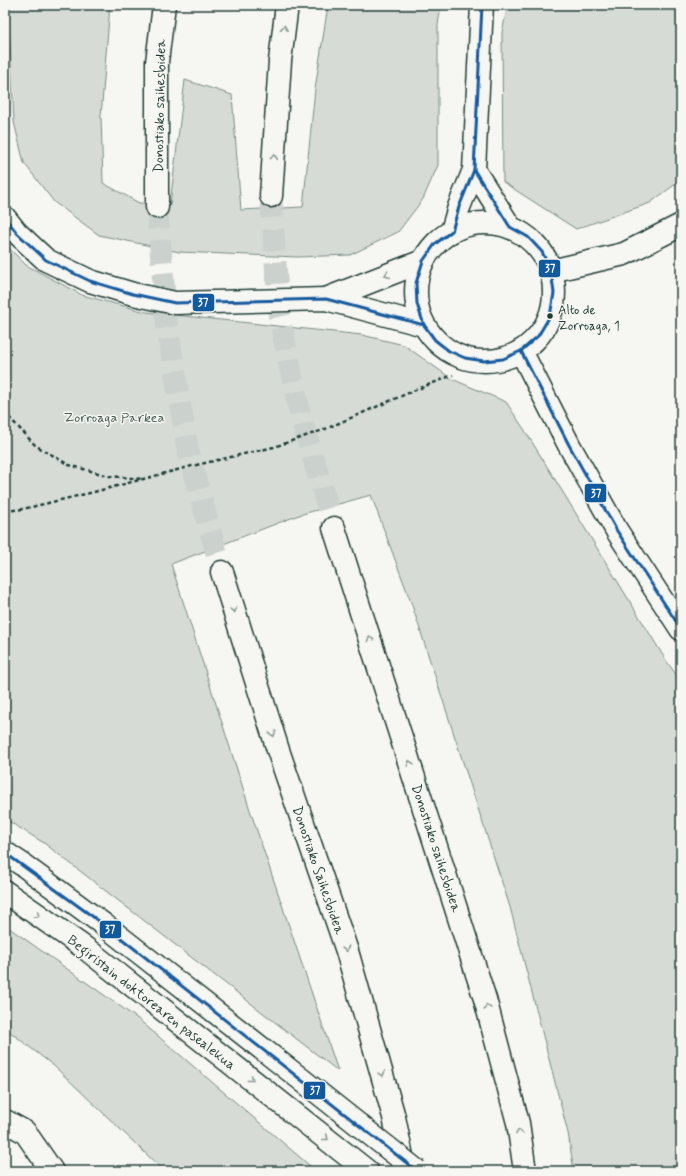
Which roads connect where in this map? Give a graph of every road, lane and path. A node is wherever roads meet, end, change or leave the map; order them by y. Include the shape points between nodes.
1 (164, 5) edge
2 (287, 5) edge
3 (482, 5) edge
4 (474, 170) junction
5 (271, 196) tunnel mouth
6 (157, 207) tunnel mouth
7 (5, 218) edge
8 (681, 225) edge
9 (510, 227) junction
10 (452, 231) junction
11 (423, 261) junction
12 (551, 271) junction
13 (326, 299) junction
14 (424, 325) junction
15 (521, 351) junction
16 (453, 374) dead end
17 (5, 411) edge
18 (145, 479) junction
19 (5, 511) edge
20 (334, 528) tunnel mouth
21 (222, 572) tunnel mouth
22 (681, 629) edge
23 (5, 853) edge
24 (5, 892) edge
25 (5, 1121) edge
26 (52, 1171) edge
27 (368, 1171) edge
28 (404, 1171) edge
29 (417, 1171) edge
30 (525, 1171) edge

1 - 6 main road, Donostiako saihesbidea via 157,62
5 -> 2 main road via 280,61
3 - 4 main road
4 - 9 main road
4 - 10 main road
7 - 13 main road via 46,260 90,281 133,294 175,302
8 - 12 main road via 624,254
9 - 10 main road via 490,223 470,224
9 - 12 main road via 528,237 542,252
10 - 11 main road via 435,244
11 -> 13 main road
11 - 14 main road via 416,282 417,304
12 - 15 main road via 554,293 550,316 538,336
13 - 14 main road
14 - 15 main road via 435,340 448,351 465,358 484,361 503,359
15 - 22 main road via 617,531
16 - 18 path via 323,430 274,447
17 - 18 path via 35,445 69,466 109,476
18 - 19 path via 23,509
30 -> 20 main road, Donostiako saihesbidea via 518,1123 485,999
21 -> 28 main road, Donostiako Saihesbidea via 278,750 347,951 394,1117
23 - 29 main road, bridge via 103,924
24 -> 27 main road, Begiristain doktorearen pasealekua via 85,948
25 - 26 main road via 25,1132

